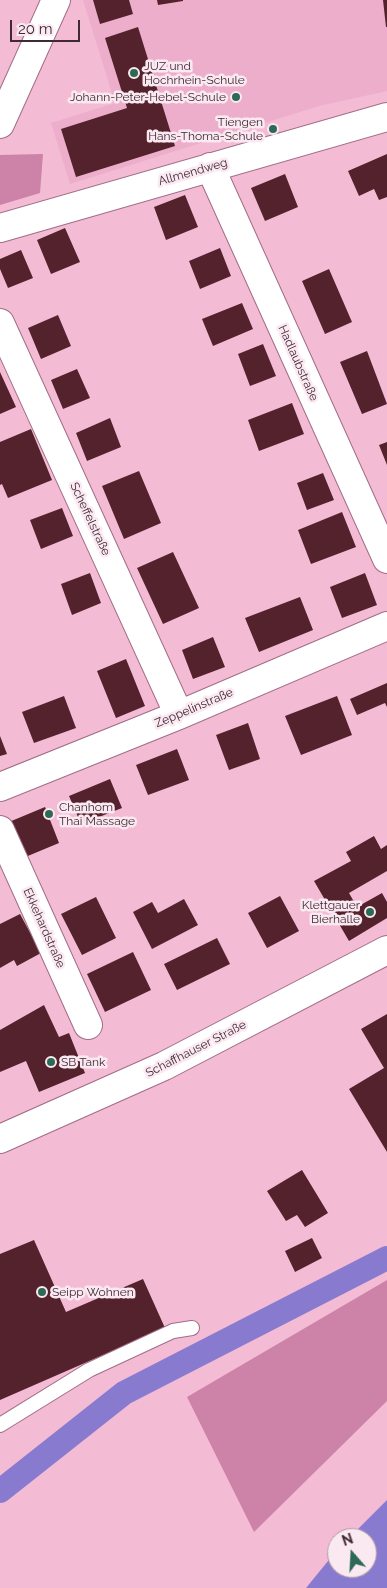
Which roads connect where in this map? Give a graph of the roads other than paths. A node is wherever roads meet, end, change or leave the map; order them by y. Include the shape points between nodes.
1 (56, 0) edge
2 (387, 117) edge
3 (0, 124) edge
4 (210, 167) junction
5 (0, 228) edge
6 (0, 323) edge
7 (387, 559) edge
8 (387, 626) edge
9 (180, 715) junction
10 (0, 787) edge
11 (0, 830) edge
12 (387, 950) edge
13 (88, 1025) dead end
14 (0, 1139) edge
15 (192, 1328) dead end
16 (0, 1425) edge

1 - 3 street
2 - 4 street, Allmendweg
4 - 5 street, Allmendweg
4 - 7 street, Hadlaubstraße
6 - 9 street, Scheffelstraße
8 - 9 street, Zeppelinstraße
9 - 10 street, Zeppelinstraße
11 - 13 street, Ekkehardstraße
12 - 14 street, Schaffhauser Straße via 164,1066
15 - 16 lane via 173,1331 89,1370

